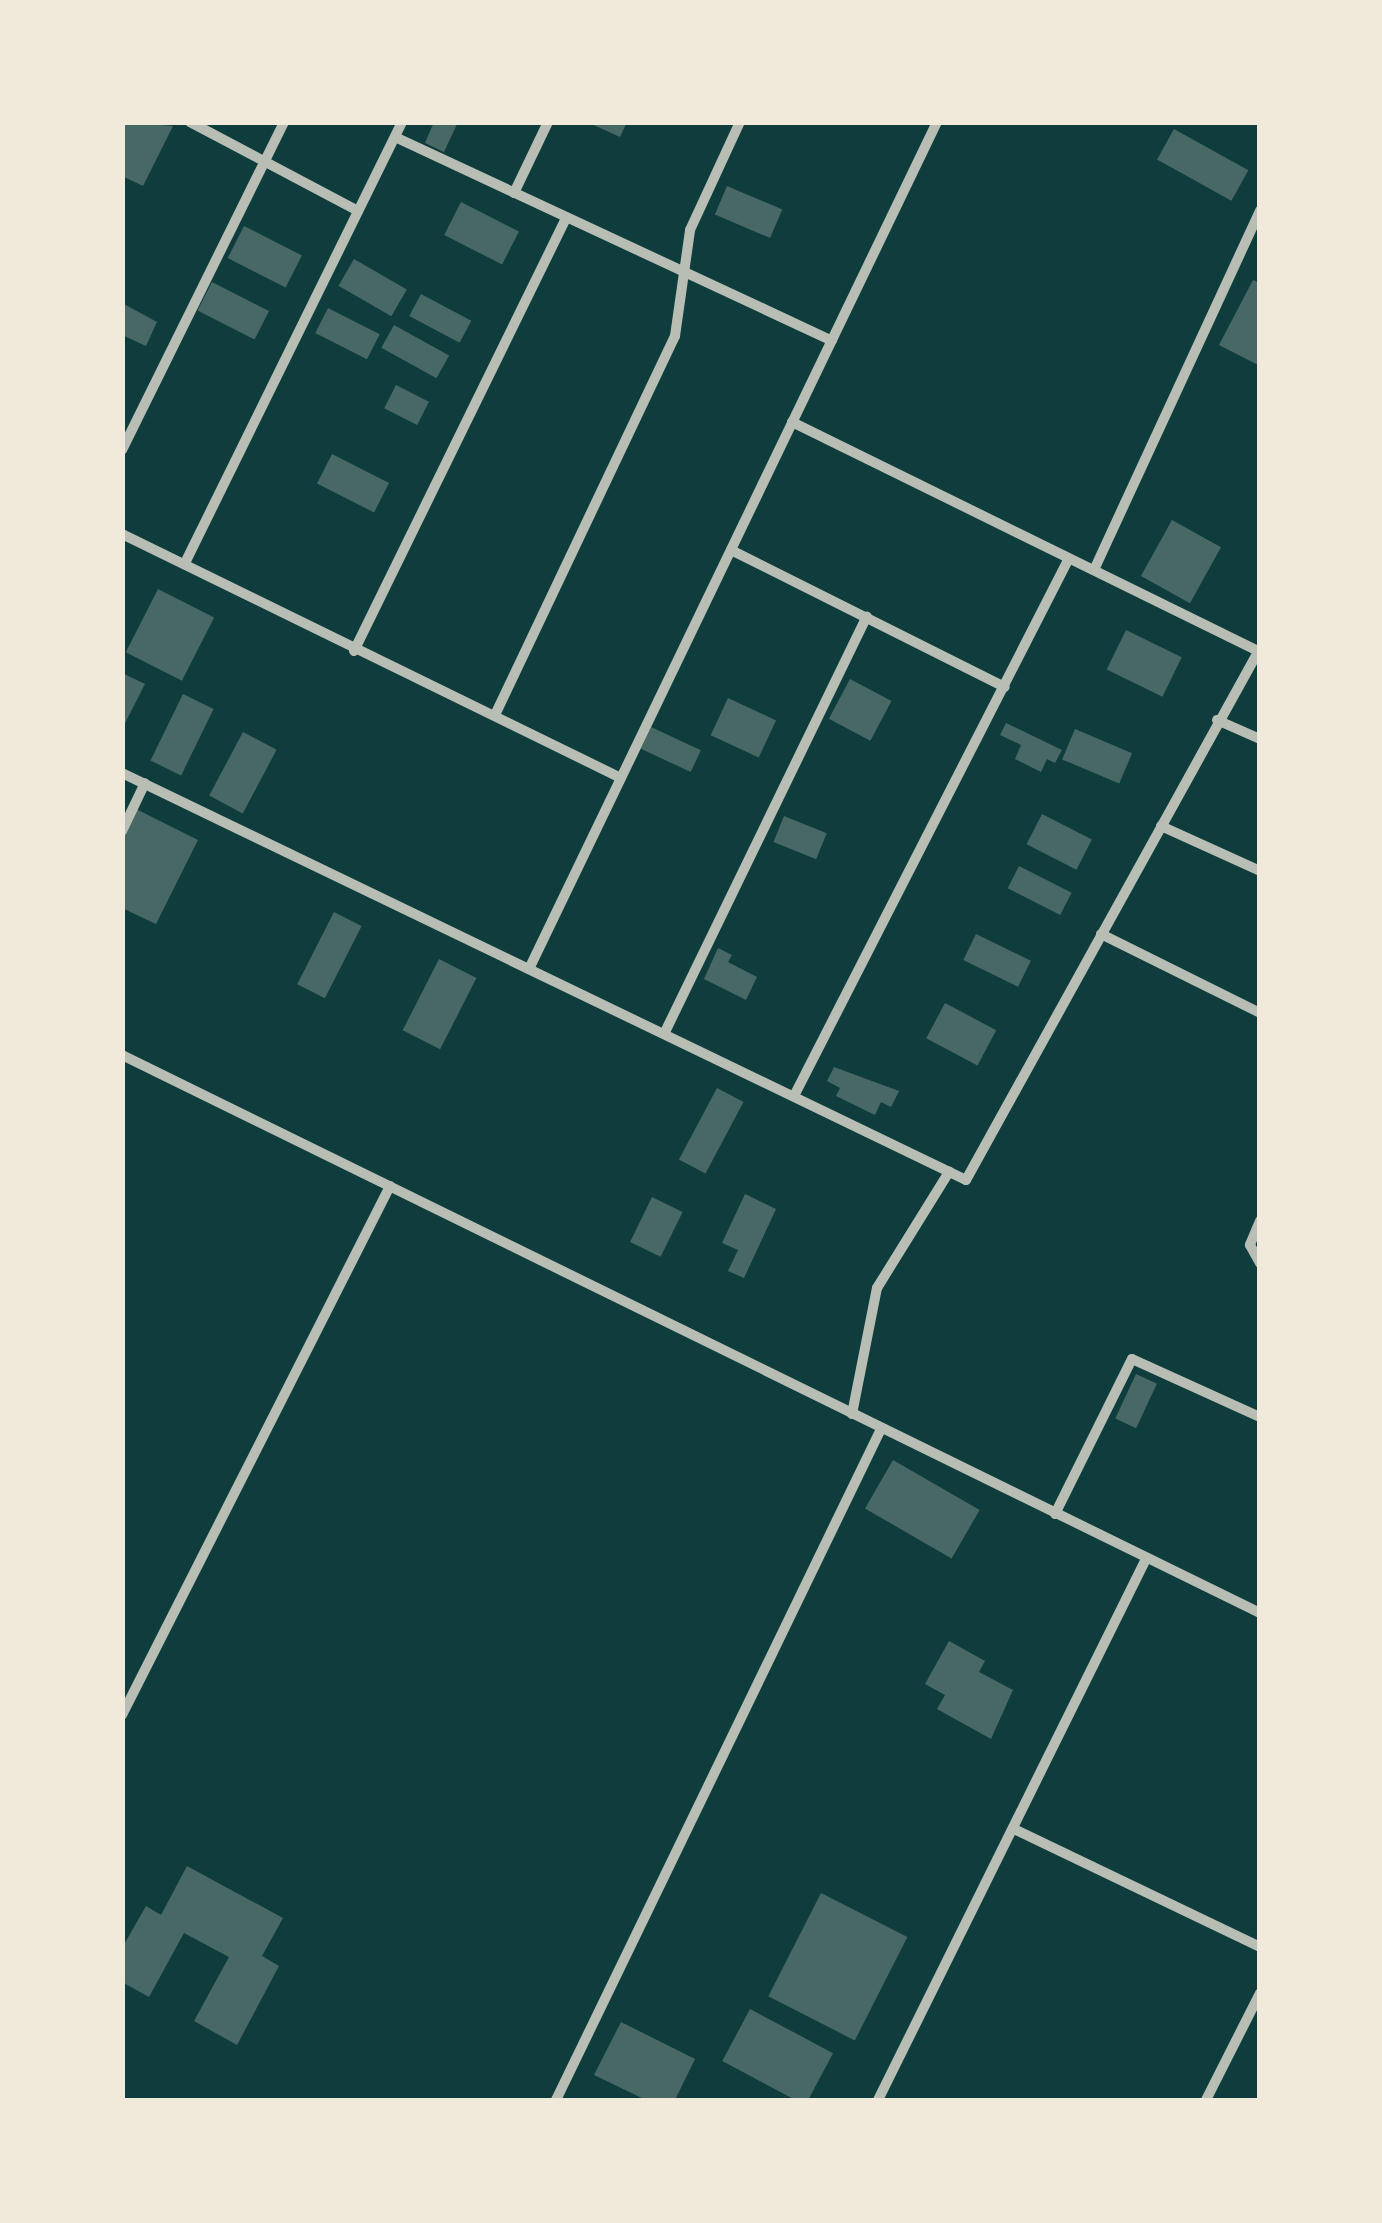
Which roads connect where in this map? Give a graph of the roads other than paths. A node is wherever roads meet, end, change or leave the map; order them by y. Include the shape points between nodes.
1 (190, 122) edge
2 (284, 122) edge
3 (402, 122) edge
4 (548, 122) edge
5 (740, 122) edge
6 (938, 122) edge
7 (394, 137) junction
8 (265, 161) junction
9 (514, 193) junction
10 (358, 210) junction
11 (1260, 210) edge
12 (567, 217) junction
13 (684, 273) junction
14 (832, 341) junction
15 (792, 422) junction
16 (122, 450) edge
17 (122, 534) edge
18 (732, 550) junction
19 (1068, 560) junction
20 (184, 564) junction
21 (1094, 570) junction
22 (866, 616) junction
23 (354, 651) junction
24 (1259, 652) edge
25 (1006, 687) junction
26 (495, 715) junction
27 (1217, 720) junction
28 (1260, 739) edge
29 (122, 772) edge
30 (619, 777) junction
31 (145, 784) junction
32 (1161, 826) junction
33 (122, 831) edge
34 (1260, 871) edge
35 (1100, 934) junction
36 (529, 969) junction
37 (1260, 1013) edge
38 (665, 1032) junction
39 (122, 1055) edge
40 (794, 1096) junction
41 (949, 1172) junction
42 (390, 1186) junction
43 (1260, 1220) edge
44 (1260, 1263) edge
45 (852, 1414) junction
46 (1260, 1417) edge
47 (880, 1429) junction
48 (1055, 1514) junction
49 (1146, 1559) junction
50 (1260, 1613) edge
51 (122, 1715) edge
52 (1014, 1828) junction
53 (1260, 1947) edge
54 (1260, 1993) edge
55 (556, 2100) edge
56 (878, 2100) edge
57 (1206, 2100) edge

1 - 8 street
2 - 8 street
3 - 7 street
4 - 9 street
5 - 13 street via 695,216
6 - 14 street
7 - 9 street
7 - 10 street
8 - 10 street
8 - 16 street
9 - 12 street
10 - 20 street
11 - 21 street
12 - 13 street
12 - 23 street
13 - 14 street
13 - 26 street via 676,336
14 - 15 street
15 - 18 street
15 - 19 street
17 - 20 street
18 - 22 street
18 - 30 street
19 - 21 street
19 - 25 street
20 - 23 street
21 - 24 street
22 - 25 street
22 - 38 street
23 - 26 street
24 - 27 street
25 - 40 street
26 - 30 street
27 - 28 street
27 - 32 street
29 - 31 street
30 - 36 street
31 - 33 street
31 - 36 street
32 - 34 street
32 - 35 street
35 - 37 street
35 - 41 street via 966,1180
36 - 38 street
38 - 40 street
39 - 42 street
40 - 41 street
41 - 45 street via 877,1288
42 - 45 street
42 - 51 street
43 - 44 street via 1250,1244
45 - 47 street
46 - 48 street via 1132,1359
47 - 48 street
47 - 55 street
48 - 49 street
49 - 50 street
49 - 52 street
52 - 53 street
52 - 56 street
54 - 57 street

